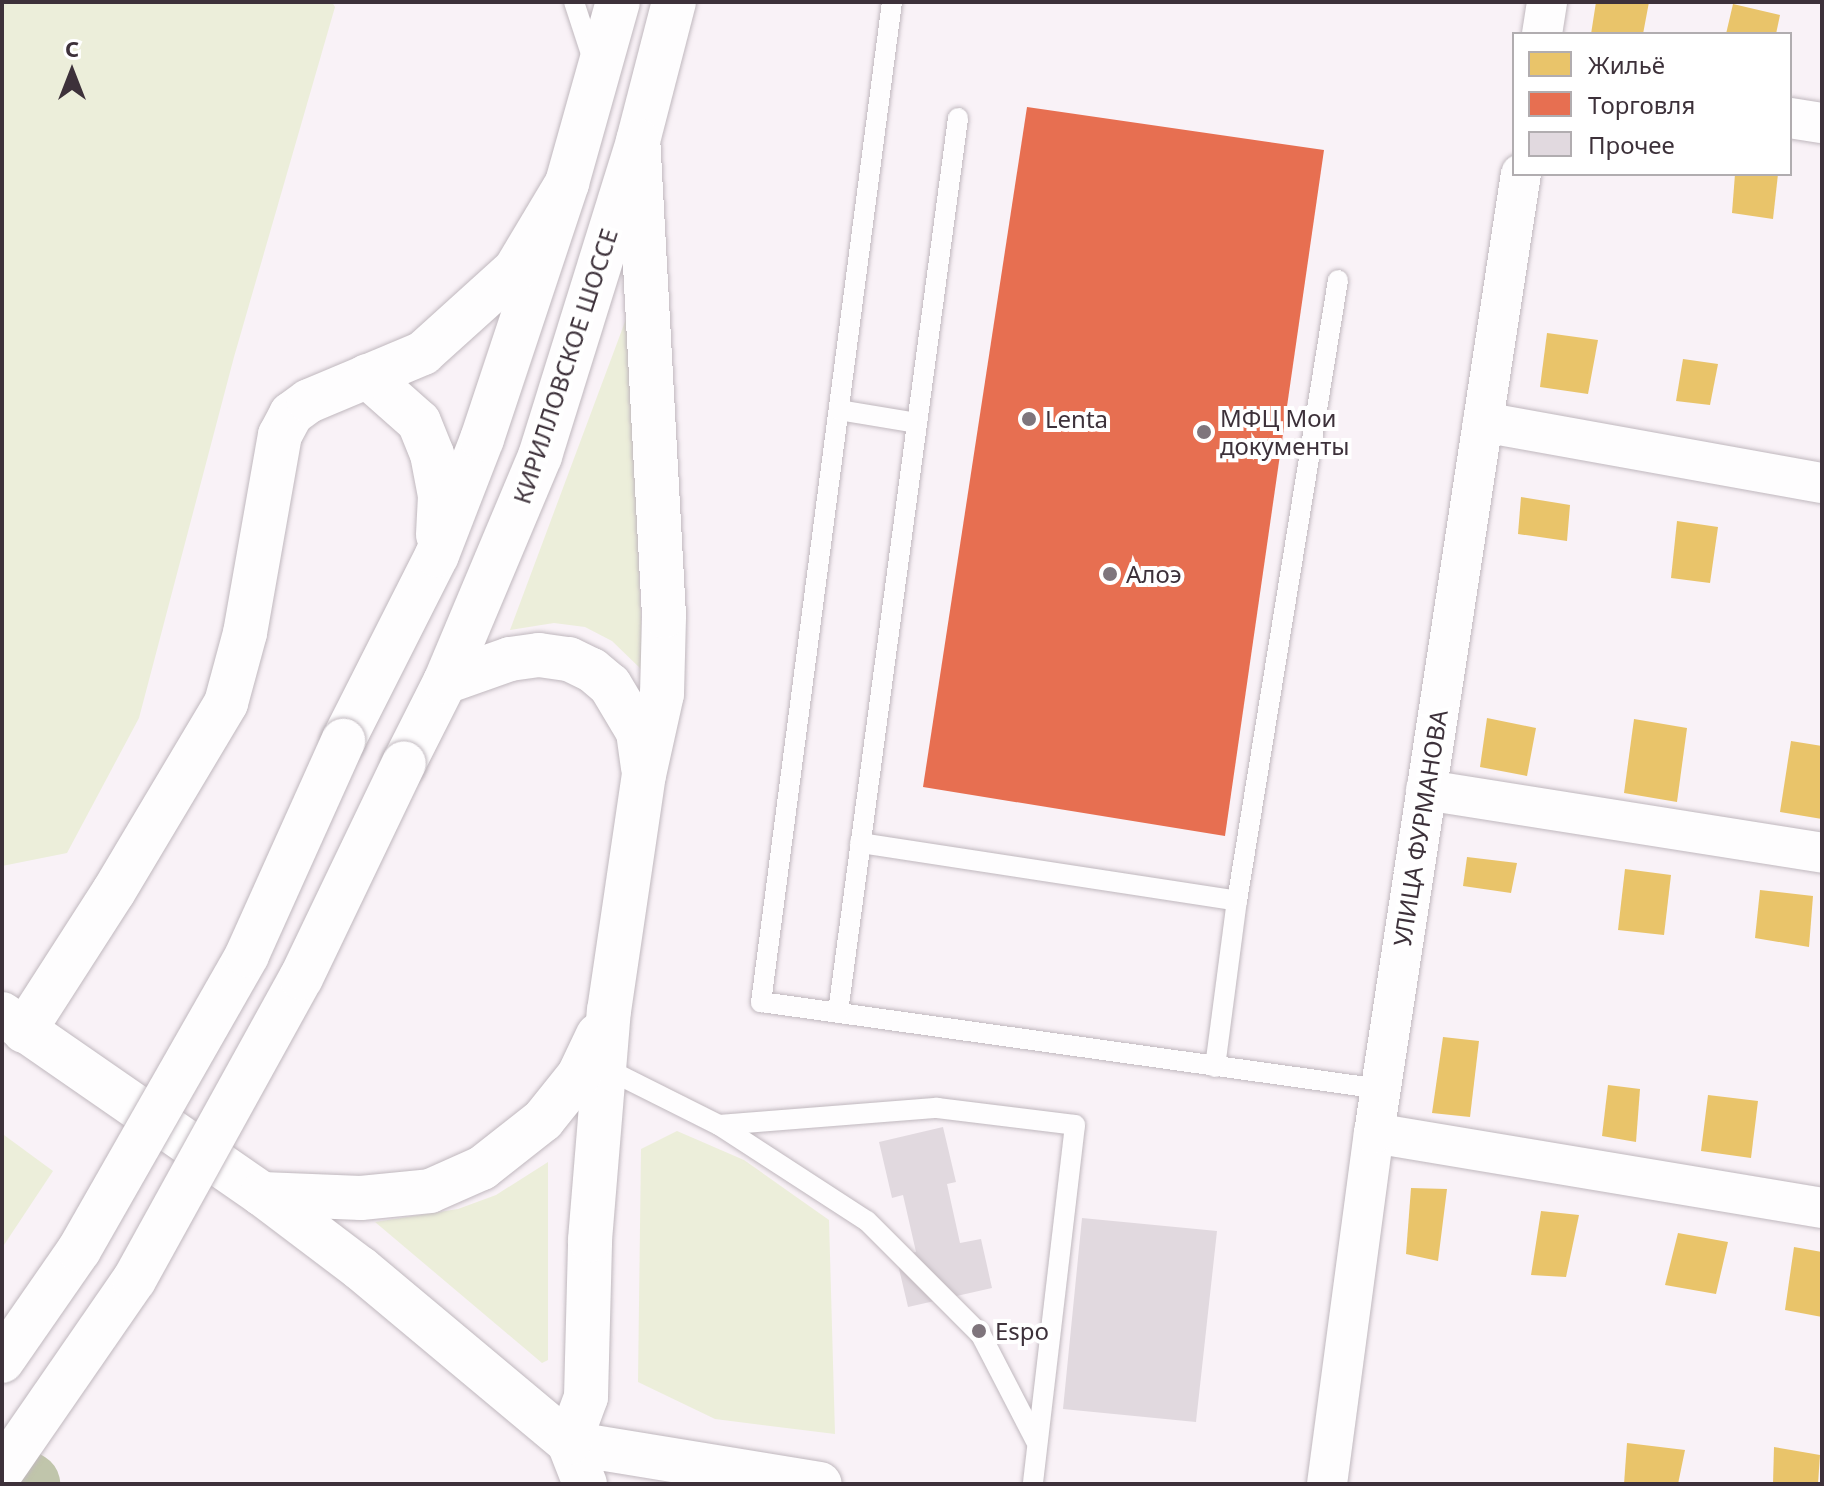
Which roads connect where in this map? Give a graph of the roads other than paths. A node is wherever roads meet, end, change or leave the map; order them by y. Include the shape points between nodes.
1 (574, 2) edge
2 (618, 2) edge
3 (674, 2) edge
4 (892, 2) edge
5 (1547, 2) edge
6 (1542, 32) edge
7 (598, 73) junction
8 (958, 118) dead end
9 (1792, 118) edge
10 (1822, 123) edge
11 (638, 141) junction
12 (1521, 176) edge
13 (567, 183) junction
14 (1338, 280) dead end
15 (367, 376) junction
16 (839, 410) junction
17 (1483, 422) junction
18 (917, 423) junction
19 (1822, 483) edge
20 (437, 555) junction
21 (445, 682) junction
22 (644, 775) junction
23 (1426, 790) junction
24 (860, 843) junction
25 (1822, 853) edge
26 (1237, 901) junction
27 (609, 1011) junction
28 (838, 1012) junction
29 (13, 1023) edge
30 (603, 1067) junction
31 (1215, 1067) junction
32 (1381, 1089) junction
33 (719, 1125) junction
34 (1374, 1133) junction
35 (262, 1194) junction
36 (1822, 1208) edge
37 (2, 1361) edge
38 (1036, 1441) junction
39 (569, 1443) junction
40 (2, 1471) edge
41 (585, 1484) edge
42 (820, 1484) edge
43 (1033, 1484) edge
44 (1327, 1484) edge

1 - 7 lane
2 - 7 main road
3 - 11 main road, КИРИЛЛОВСКОЕ ШОССЕ
4 - 16 lane
5 - 6 street
7 - 13 main road
8 - 18 lane
9 - 10 street
11 - 21 main road, КИРИЛЛОВСКОЕ ШОССЕ via 540,456
11 - 22 main road via 664,616 662,694
12 - 17 street, УЛИЦА ФУРМАНОВА
13 - 15 main road via 515,270 493,292 423,353
13 - 20 main road via 482,439
14 - 26 lane
15 - 20 main road via 419,422 432,454 440,496
15 - 29 main road via 298,406 284,424 245,633 226,703 114,891
16 - 18 lane
16 - 28 lane via 761,1002
17 - 19 street
17 - 23 street, УЛИЦА ФУРМАНОВА
18 - 24 lane
20 - 37 main road, bridge via 343,741 247,955 79,1250
21 - 22 main road via 510,659 569,659 610,685 638,732
21 - 40 main road, КИРИЛЛОВСКОЕ ШОССЕ, bridge via 301,978 134,1280
22 - 27 main road
23 - 25 street
23 - 32 street, УЛИЦА ФУРМАНОВА
24 - 26 lane
24 - 28 lane
26 - 31 lane
27 - 30 main road
27 - 35 main road via 579,1075 543,1120 482,1168 430,1191 361,1198
28 - 31 lane
29 - 35 main road
30 - 33 lane
30 - 39 main road via 590,1240 586,1397
31 - 32 lane
32 - 34 street, УЛИЦА ФУРМАНОВА
33 - 38 lane via 867,1221 981,1335
33 - 38 lane via 937,1108 1075,1125
34 - 36 street
34 - 44 street, УЛИЦА ФУРМАНОВА
35 - 39 main road via 360,1268
38 - 43 lane
39 - 41 main road
39 - 42 main road

